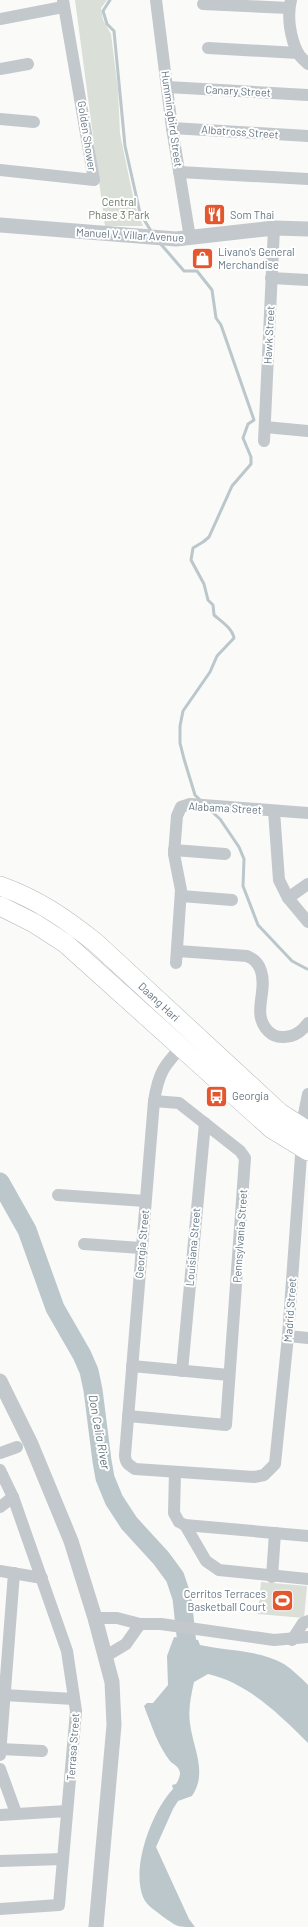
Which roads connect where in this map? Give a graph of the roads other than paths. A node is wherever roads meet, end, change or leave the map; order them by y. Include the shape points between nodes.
1 (156, 0) edge
2 (63, 4) edge
3 (202, 4) dead end
4 (290, 4) edge
5 (0, 19) edge
6 (208, 48) dead end
7 (298, 53) junction
8 (28, 64) dead end
9 (308, 64) edge
10 (0, 69) edge
11 (167, 87) junction
12 (308, 95) edge
13 (0, 119) edge
14 (34, 122) dead end
15 (172, 128) junction
16 (308, 136) edge
17 (0, 170) edge
18 (179, 172) junction
19 (308, 179) edge
20 (0, 225) edge
21 (274, 228) junction
22 (308, 229) edge
23 (183, 238) junction
24 (272, 278) junction
25 (308, 280) edge
26 (265, 427) junction
27 (308, 431) edge
28 (264, 441) dead end
29 (274, 811) junction
30 (308, 813) edge
31 (174, 850) junction
32 (225, 854) dead end
33 (308, 884) edge
34 (0, 886) edge
35 (181, 896) junction
36 (288, 898) junction
37 (232, 900) dead end
38 (0, 906) edge
39 (308, 922) edge
40 (178, 950) junction
41 (176, 963) dead end
42 (308, 1023) edge
43 (193, 1033) junction
44 (180, 1048) junction
45 (308, 1094) edge
46 (154, 1100) junction
47 (205, 1123) junction
48 (305, 1140) edge
49 (58, 1195) dead end
50 (145, 1201) junction
51 (84, 1244) dead end
52 (141, 1248) junction
53 (288, 1336) junction
54 (308, 1338) edge
55 (132, 1366) junction
56 (182, 1371) junction
57 (229, 1375) junction
58 (2, 1391) edge
59 (128, 1416) junction
60 (17, 1447) dead end
61 (0, 1453) edge
62 (0, 1470) edge
63 (175, 1472) junction
64 (13, 1497) junction
65 (0, 1507) edge
66 (185, 1525) junction
67 (275, 1533) junction
68 (308, 1536) edge
69 (0, 1571) edge
70 (14, 1573) junction
71 (272, 1577) junction
72 (42, 1578) junction
73 (308, 1580) edge
74 (95, 1618) junction
75 (308, 1621) edge
76 (140, 1624) junction
77 (308, 1638) edge
78 (292, 1640) junction
79 (106, 1656) junction
80 (4, 1694) junction
81 (74, 1699) junction
82 (0, 1749) edge
83 (42, 1751) dead end
84 (0, 1756) edge
85 (0, 1769) edge
86 (67, 1812) junction
87 (16, 1813) junction
88 (0, 1815) edge
89 (63, 1859) junction
90 (0, 1861) edge
91 (0, 1909) edge
92 (96, 1927) edge

1 - 11 street, Hummingbird Street
2 - 5 street
2 - 17 street, Golden Shower via 94,180
3 - 4 street
4 - 7 street via 290,25
6 - 7 street
7 - 9 street
8 - 10 street
11 - 12 street, Canary Street
11 - 15 street, Hummingbird Street
13 - 14 street
15 - 16 street, Albatross Street
15 - 18 street, Hummingbird Street
18 - 19 street
18 - 23 street, Hummingbird Street
20 - 23 street, Manuel V. Villar Avenue
21 - 22 street, Manuel V. Villar Avenue
21 - 23 street, Manuel V. Villar Avenue
21 - 24 street, Hawk Street
24 - 25 street
24 - 26 street, Hawk Street
26 - 27 street
26 - 28 street, Hawk Street
29 - 30 street, Alabama Street
29 - 31 street, Alabama Street via 190,804 181,807 178,811
29 - 36 street via 279,880
31 - 32 street
31 - 35 street, Alabama Street
33 - 36 street
34 - 43 main road, Daang Hari via 33,899 71,923
35 - 37 street
35 - 40 street, Alabama Street
36 - 39 street
38 - 44 main road, Daang Hari via 34,922 65,943
40 - 41 street, Alabama Street
40 - 42 street via 253,958 262,972 259,1009 264,1027 279,1038 295,1034
43 - 44 street, Georgia Street
43 - 48 main road, Daang Hari via 280,1113
44 - 46 street, Georgia Street via 159,1075
44 - 48 main road, Daang Hari via 272,1129
45 - 48 street, Madrid Street
46 - 47 street, Pennsylvania Street via 179,1103
46 - 50 street, Georgia Street
47 - 56 street, Louisiana Street
47 - 57 street, Pennsylvania Street via 240,1151 246,1162
48 - 53 street, Madrid Street
49 - 50 street
50 - 52 street, Georgia Street
51 - 52 street
52 - 55 street, Georgia Street
53 - 54 street
53 - 63 street, Madrid Street via 277,1457 270,1471 254,1477
55 - 56 street
55 - 59 street, Georgia Street
56 - 57 street
57 - 59 street, Pennsylvania Street via 226,1425
58 - 74 street via 58,1506
59 - 63 street, Georgia Street via 125,1460 129,1466 142,1470
60 - 61 street
62 - 64 street, Terrasa Street
63 - 66 street via 174,1513 179,1522
64 - 65 street
64 - 72 street, Terrasa Street
66 - 67 street
66 - 71 street via 212,1567 227,1572
67 - 68 street
67 - 71 street
69 - 70 street
70 - 72 street
70 - 80 street
71 - 73 street
72 - 81 street, Terrasa Street via 67,1651
74 - 76 street via 117,1618
74 - 79 street
75 - 78 street via 303,1623
76 - 78 street via 161,1624 274,1640
76 - 79 street via 126,1644
77 - 78 street
79 - 92 street via 114,1696 114,1725
80 - 81 street
80 - 82 street
81 - 86 street, Terrasa Street via 76,1711
82 - 83 street
82 - 84 street
85 - 87 street
86 - 87 street
86 - 89 street, Terrasa Street
87 - 88 street
89 - 90 street
89 - 91 street, Terrasa Street via 58,1906

